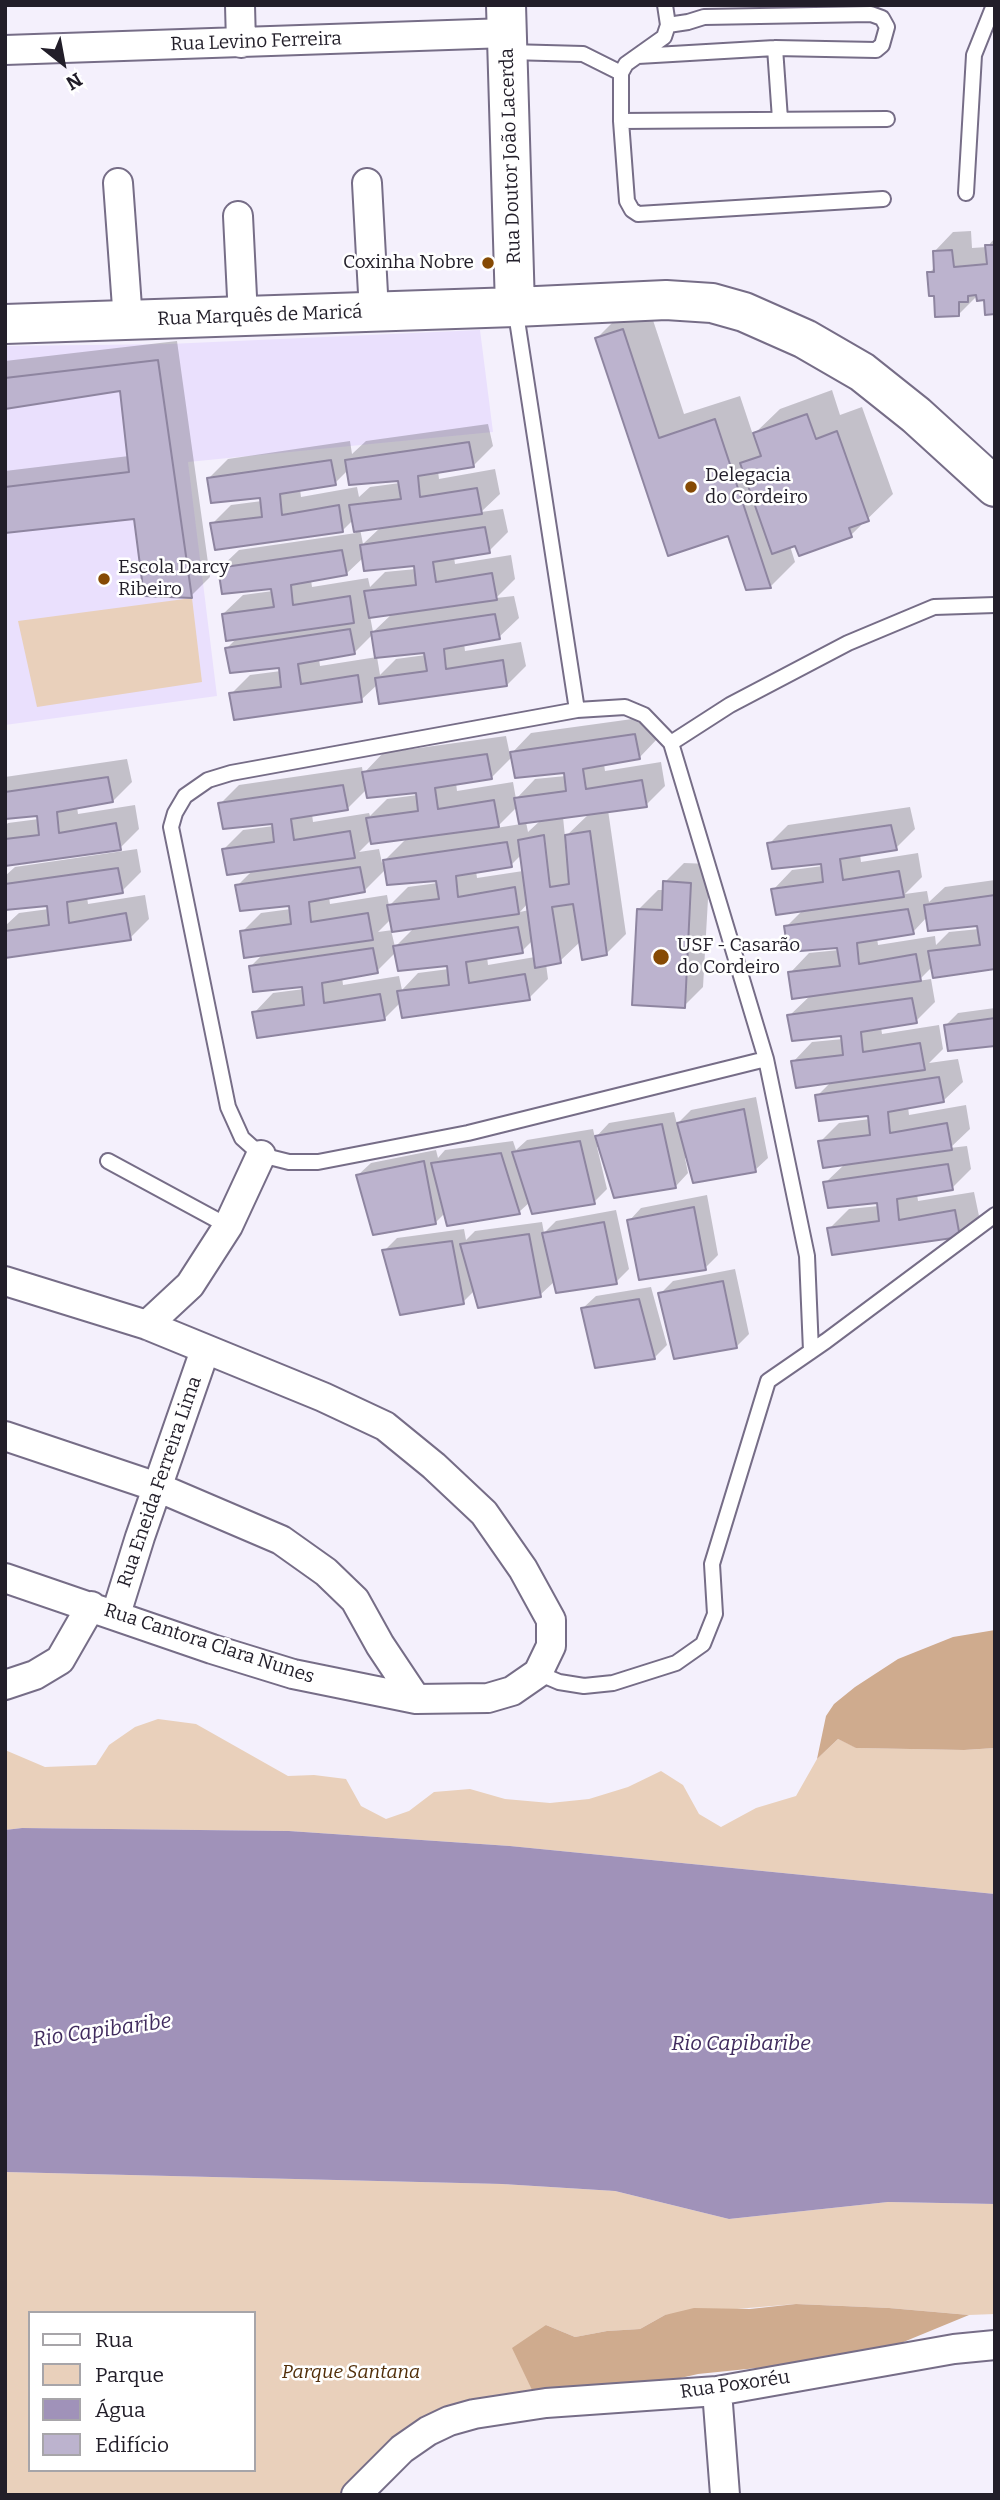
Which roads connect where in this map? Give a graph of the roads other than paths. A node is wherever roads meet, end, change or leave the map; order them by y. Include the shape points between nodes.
1 (240, 5) edge
2 (665, 5) edge
3 (994, 5) edge
4 (668, 25) junction
5 (507, 30) edge
6 (242, 43) junction
7 (775, 48) junction
8 (5, 50) edge
9 (638, 56) junction
10 (621, 73) junction
11 (780, 119) junction
12 (887, 119) dead end
13 (621, 121) junction
14 (118, 183) dead end
15 (367, 183) dead end
16 (966, 193) dead end
17 (883, 199) dead end
18 (238, 216) dead end
19 (515, 307) junction
20 (374, 312) junction
21 (243, 317) junction
22 (128, 321) junction
23 (5, 324) edge
24 (995, 487) edge
25 (995, 605) edge
26 (577, 710) junction
27 (671, 743) junction
28 (766, 1059) junction
29 (261, 1156) junction
30 (108, 1161) dead end
31 (995, 1215) edge
32 (228, 1226) junction
33 (5, 1282) edge
34 (147, 1325) junction
35 (205, 1350) junction
36 (811, 1351) junction
37 (5, 1436) edge
38 (157, 1487) junction
39 (5, 1578) edge
40 (104, 1610) junction
41 (538, 1673) junction
42 (5, 1685) edge
43 (416, 1699) junction
44 (995, 2344) edge
45 (716, 2391) junction
46 (356, 2495) edge
47 (726, 2495) edge

1 - 6 street
2 - 4 lane
3 - 16 lane via 974,55
4 - 7 lane via 704,17 871,14 883,18 887,27 876,50
4 - 9 lane via 664,37
5 - 6 street, Rua Levino Ferreira
5 - 10 lane via 583,54
5 - 19 main road, Rua Doutor João Lacerda
6 - 8 street, Rua Levino Ferreira
7 - 9 lane
7 - 11 lane
9 - 10 lane
10 - 13 lane
11 - 12 lane
11 - 13 lane
13 - 17 lane via 626,201 638,214
14 - 22 street
15 - 20 street
18 - 21 street
19 - 20 main road, Rua Marquês de Maricá
19 - 24 main road, Rua Marquês de Maricá via 666,300 712,303 744,312 805,339 862,372
19 - 26 lane
20 - 21 main road, Rua Marquês de Maricá
21 - 22 main road, Rua Marquês de Maricá
22 - 23 main road, Rua Marquês de Maricá
25 - 27 lane via 934,607 848,643 730,705
26 - 27 lane via 625,707 644,715
26 - 29 lane via 231,773 208,780 185,796 171,827 228,1107 242,1138
27 - 28 lane
28 - 29 lane via 468,1133 318,1162
28 - 36 lane via 807,1256
29 - 32 street
30 - 32 lane
31 - 36 lane
32 - 34 street via 190,1284
33 - 34 street
34 - 35 street
35 - 38 street, Rua Eneida Ferreira Lima
35 - 41 street via 384,1426 484,1513 551,1620 551,1646
36 - 41 lane via 768,1381 712,1564 715,1615 703,1644 676,1663 613,1684 584,1686
37 - 38 street
38 - 40 street, Rua Eneida Ferreira Lima
38 - 43 street via 281,1540 326,1572 355,1600
39 - 40 street, Rua Cantora Clara Nunes
40 - 42 street, Rua Eneida Ferreira Lima via 60,1660 36,1675
40 - 43 street, Rua Cantora Clara Nunes via 293,1674
41 - 43 street, Rua Cantora Clara Nunes via 512,1691 488,1698
44 - 45 street, Rua Poxoréu
45 - 46 street, Rua Poxoréu via 546,2403 449,2421 402,2449
45 - 47 street

